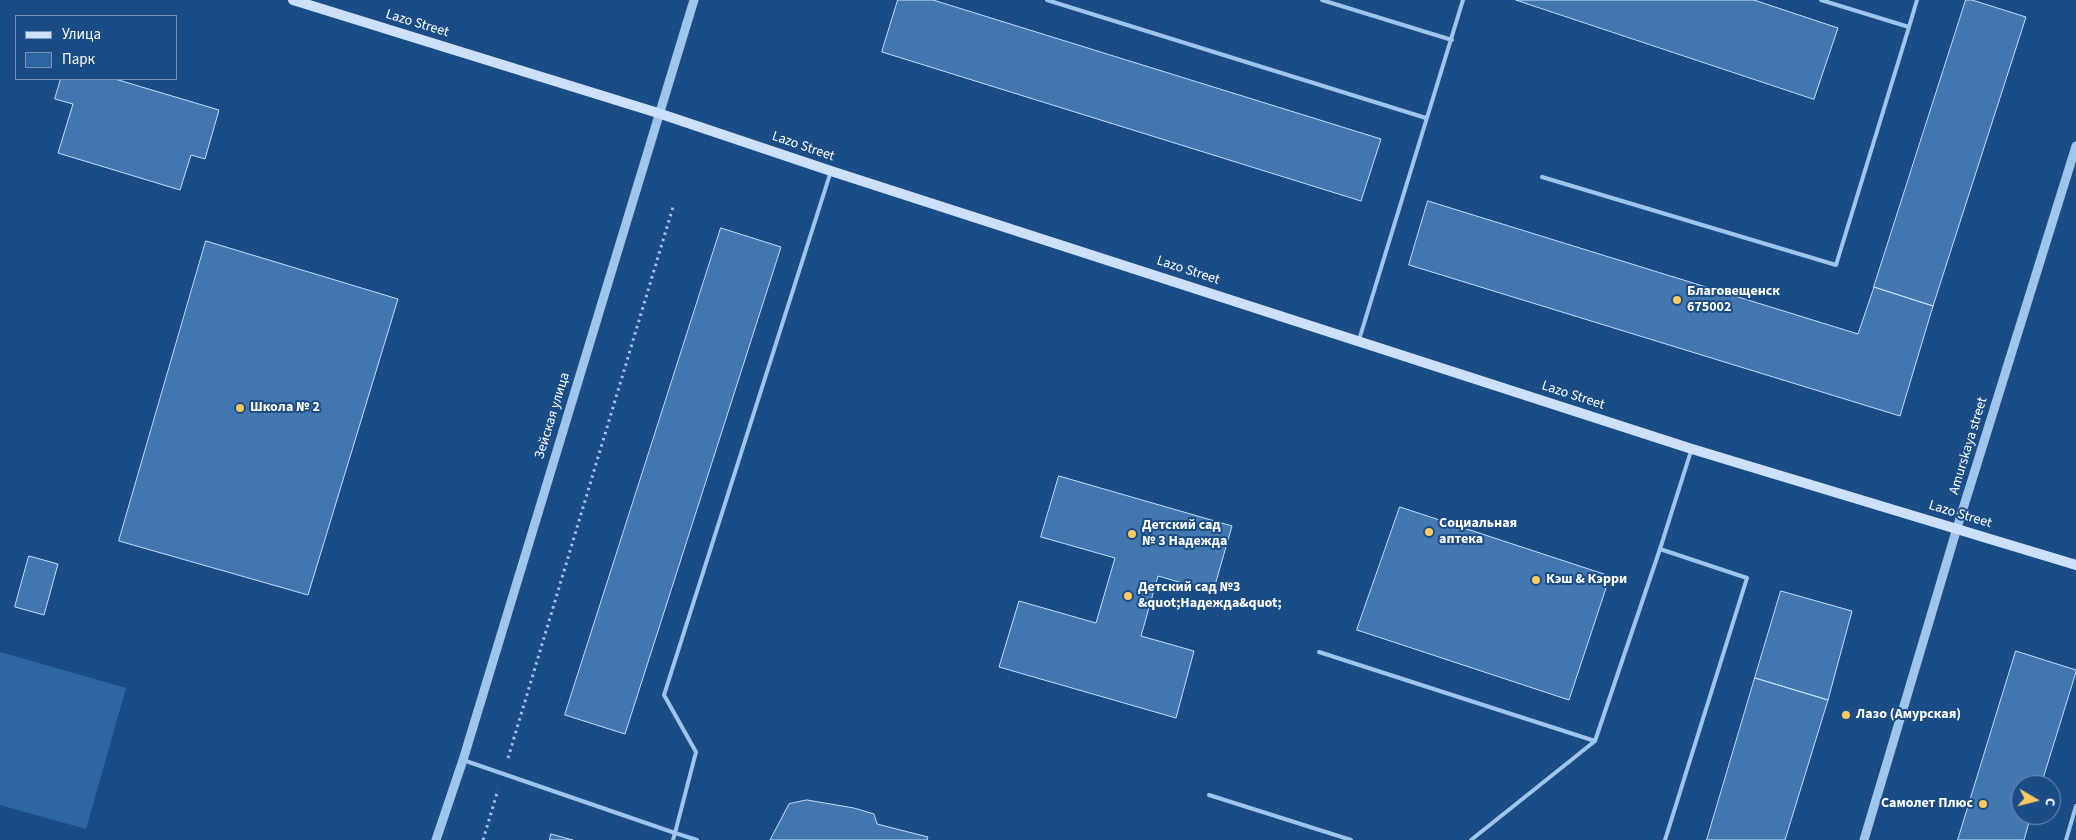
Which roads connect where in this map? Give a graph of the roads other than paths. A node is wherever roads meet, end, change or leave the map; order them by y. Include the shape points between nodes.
1 (293, 0) edge
2 (694, 0) edge
3 (1047, 0) edge
4 (1322, 0) edge
5 (1463, 0) edge
6 (1822, 0) edge
7 (1917, 0) edge
8 (1909, 28) junction
9 (1452, 40) junction
10 (658, 113) junction
11 (1426, 118) junction
12 (2076, 146) edge
13 (831, 171) junction
14 (1542, 177) dead end
15 (1358, 341) junction
16 (1692, 448) junction
17 (1957, 528) junction
18 (1660, 549) junction
19 (2076, 565) edge
20 (1319, 652) dead end
21 (1595, 741) junction
22 (463, 760) junction
23 (1209, 795) dead end
24 (2076, 806) edge
25 (675, 833) junction
26 (436, 840) edge
27 (673, 840) edge
28 (697, 840) edge
29 (1350, 840) edge
30 (1471, 840) edge
31 (1665, 840) edge
32 (1864, 840) edge
33 (2066, 840) edge

1 - 10 main road, Lazo Street
2 - 10 street, Зейская улица
3 - 11 lane
4 - 9 lane
5 - 9 lane
6 - 8 lane
7 - 8 lane
8 - 14 lane via 1836,265
9 - 11 lane
10 - 13 main road, Lazo Street
10 - 22 street, Зейская улица
11 - 15 lane
12 - 17 street, Amurskaya street
13 - 15 main road, Lazo Street
13 - 25 lane via 664,695 696,752
15 - 16 main road, Lazo Street
16 - 17 main road, Lazo Street
16 - 18 lane
17 - 19 main road, Lazo Street
17 - 32 street, Amurskaya street
18 - 21 lane
18 - 31 lane via 1747,578
20 - 21 lane
21 - 30 lane
22 - 25 lane
22 - 26 street, Зейская улица
23 - 29 lane
24 - 33 lane
25 - 27 lane
25 - 28 lane

